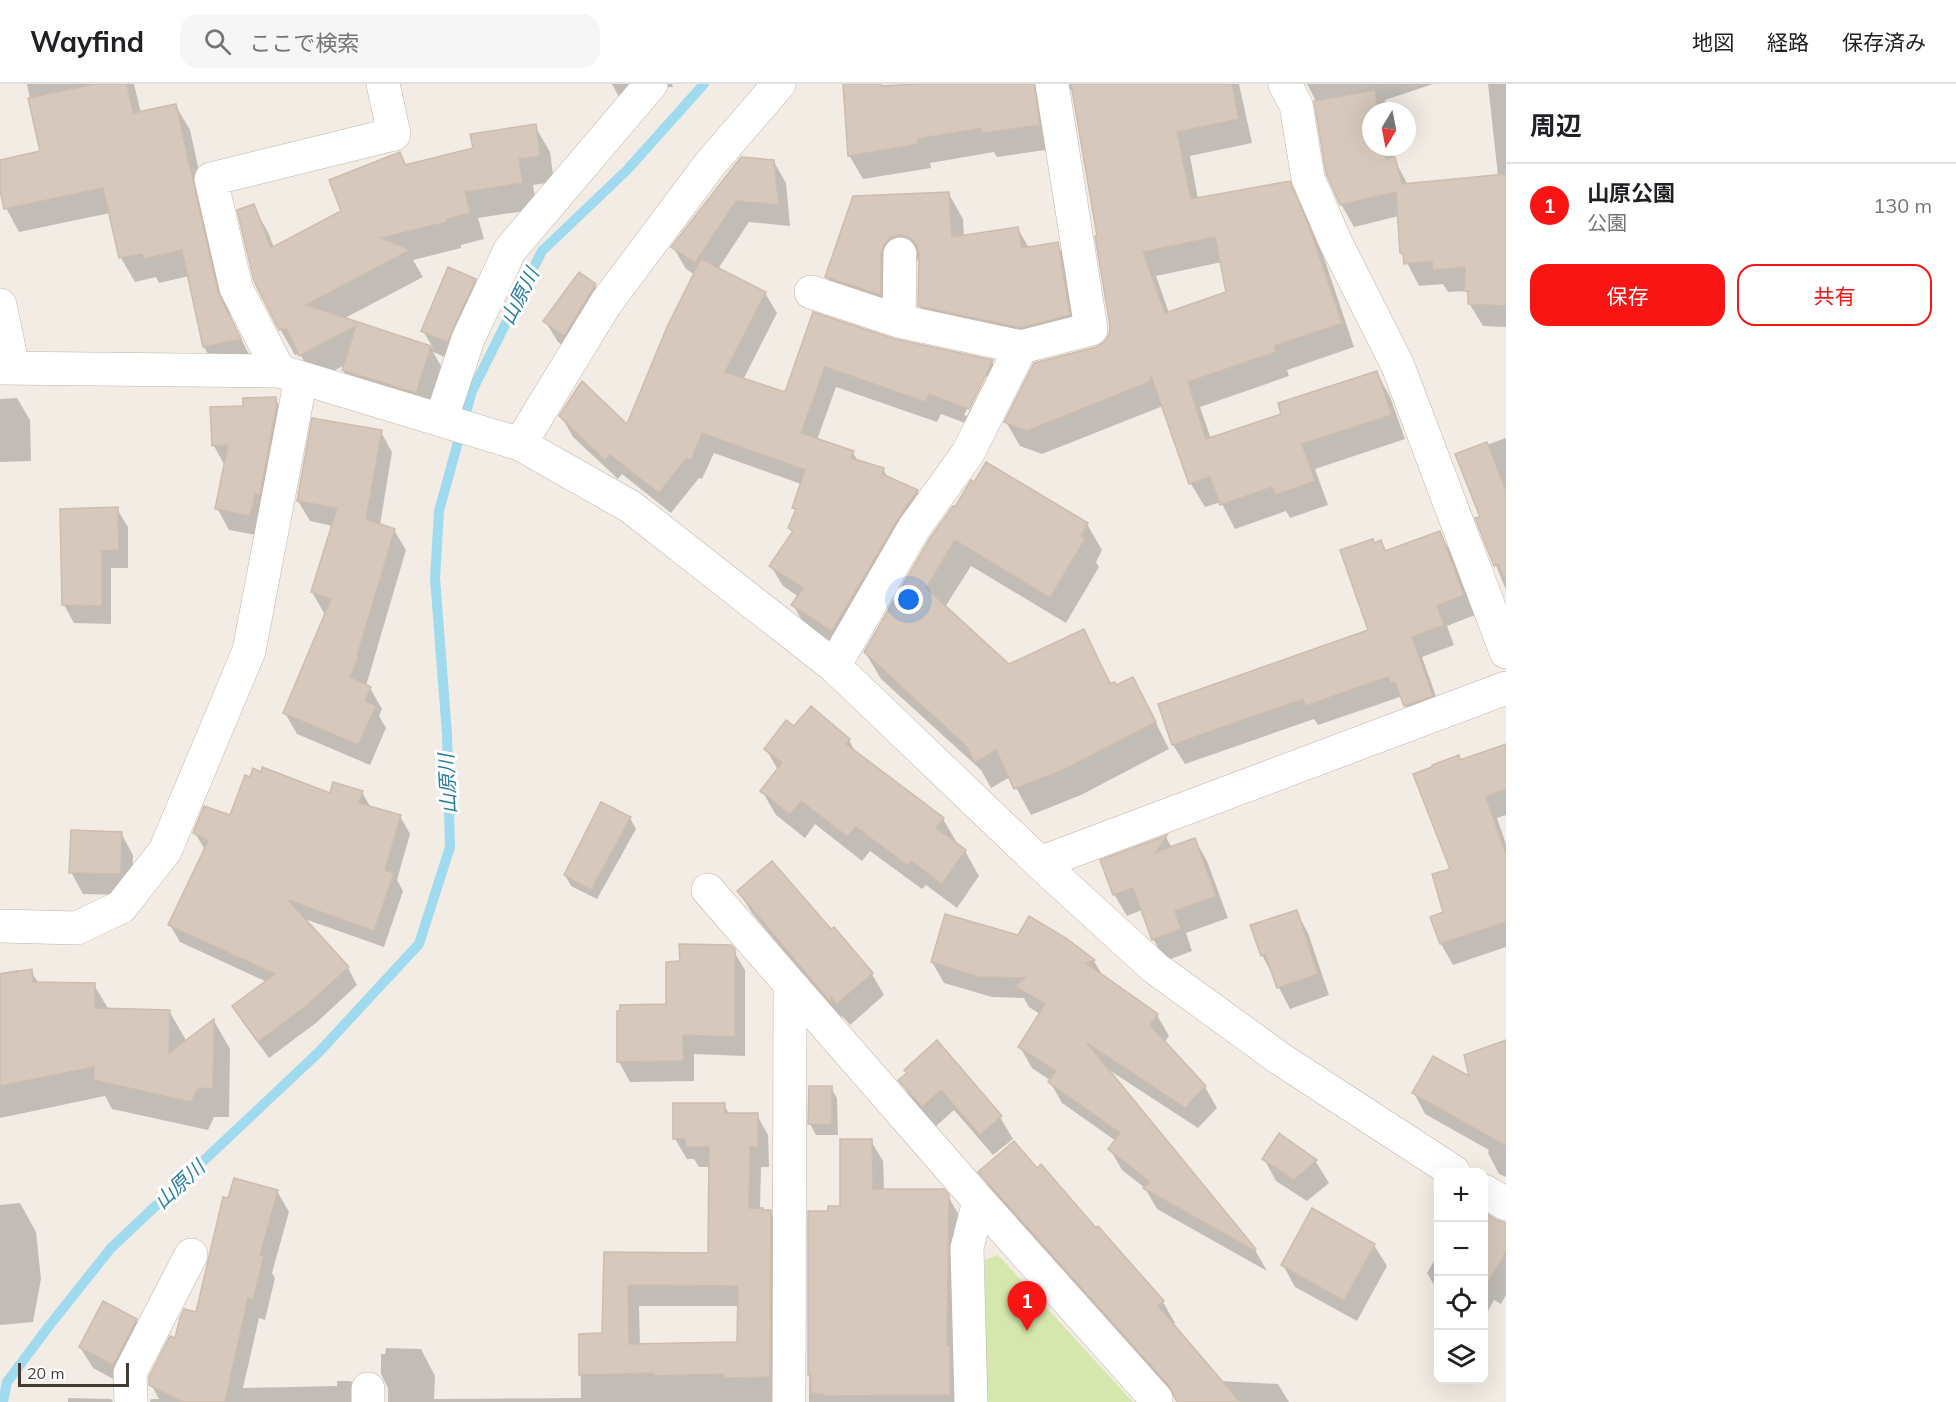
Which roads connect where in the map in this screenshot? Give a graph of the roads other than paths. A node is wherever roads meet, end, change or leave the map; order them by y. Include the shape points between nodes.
1 (383, 84) edge
2 (651, 84) edge
3 (779, 84) edge
4 (1052, 84) edge
5 (1285, 84) edge
6 (900, 254) dead end
7 (811, 292) dead end
8 (0, 305) edge
9 (899, 321) junction
10 (1021, 347) junction
11 (7, 367) edge
12 (290, 375) junction
13 (441, 420) junction
14 (520, 444) junction
15 (1506, 652) edge
16 (834, 666) junction
17 (1506, 688) edge
18 (1040, 862) junction
19 (708, 890) dead end
20 (0, 926) edge
21 (790, 985) junction
22 (1446, 1168) edge
23 (1488, 1193) edge
24 (979, 1201) junction
25 (1506, 1204) edge
26 (191, 1255) dead end
27 (131, 1402) edge
28 (789, 1402) edge
29 (971, 1402) edge
30 (1156, 1402) edge

1 - 12 street via 394,134 211,179 236,288
2 - 13 street via 510,250 468,339
3 - 14 street via 710,164 606,303
4 - 10 street via 1091,329
5 - 15 street via 1296,105 1308,178 1398,366
6 - 9 street
7 - 9 street
8 - 11 street
9 - 10 street
10 - 16 street via 968,453 914,528
11 - 12 street
12 - 13 street
12 - 20 street via 249,651 165,851 121,908 76,928
13 - 14 street
14 - 16 street via 631,507
16 - 18 street
17 - 18 street
18 - 22 street via 1155,968 1282,1060
19 - 21 street
21 - 24 street
21 - 28 street
23 - 25 street
24 - 29 street via 967,1248
24 - 30 street
26 - 27 street via 130,1373

